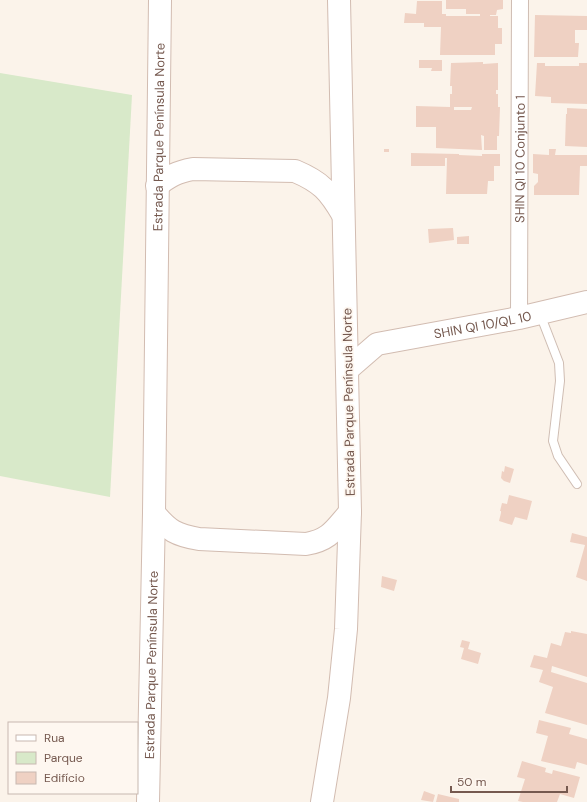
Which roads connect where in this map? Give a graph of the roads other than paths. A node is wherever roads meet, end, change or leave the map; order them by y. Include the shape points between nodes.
1 (160, 0) edge
2 (339, 0) edge
3 (520, 0) edge
4 (157, 186) junction
5 (344, 215) junction
6 (587, 302) edge
7 (540, 313) junction
8 (519, 318) junction
9 (346, 324) junction
10 (377, 344) junction
11 (347, 370) junction
12 (578, 484) dead end
13 (350, 512) junction
14 (154, 513) junction
15 (148, 802) edge
16 (322, 802) edge

1 - 4 main road, Estrada Parque Península Norte
2 - 5 main road, Estrada Parque Península Norte
3 - 8 street, SHIN QI 10 Conjunto 1
4 - 5 main road via 168,177 193,169 295,171 310,177 323,187
4 - 14 main road, Estrada Parque Península Norte
5 - 9 main road, Estrada Parque Península Norte
6 - 7 main road, SHIN QI 10/QL 10
7 - 8 main road, SHIN QI 10/QL 10
7 - 12 lane via 559,363 560,381 553,441 558,456
8 - 10 main road, SHIN QI 10/QL 10
9 - 10 main road
9 - 11 main road, Estrada Parque Península Norte
10 - 11 main road
11 - 13 main road, Estrada Parque Península Norte
13 - 14 main road via 331,534 319,542 306,544 188,537 165,526
13 - 16 main road, Estrada Parque Península Norte via 346,629 339,698
14 - 15 main road, Estrada Parque Península Norte

